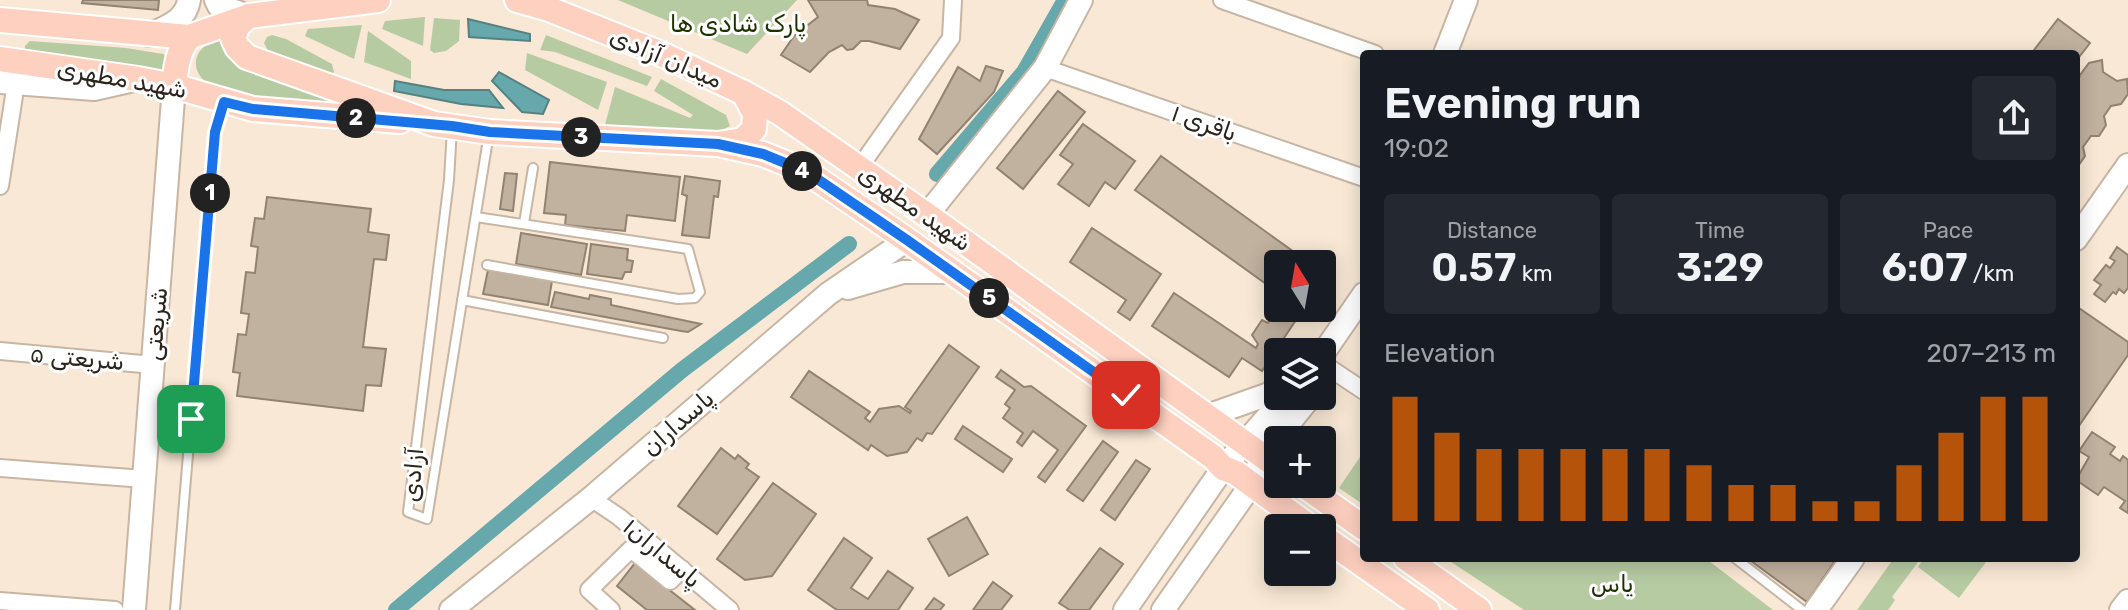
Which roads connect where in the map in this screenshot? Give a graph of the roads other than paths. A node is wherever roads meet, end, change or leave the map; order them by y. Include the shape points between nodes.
1 (189, 0) edge
2 (216, 0) edge
3 (378, 0) edge
4 (517, 0) edge
5 (953, 0) edge
6 (1081, 0) edge
7 (1222, 0) edge
8 (1461, 1) edge
9 (545, 5) edge
10 (249, 16) junction
11 (11, 21) edge
12 (149, 35) junction
13 (189, 37) junction
14 (1364, 50) edge
15 (1446, 50) edge
16 (9, 60) edge
17 (1045, 68) junction
18 (138, 79) junction
19 (174, 86) junction
20 (5, 91) edge
21 (744, 93) junction
22 (224, 102) junction
23 (443, 125) junction
24 (490, 132) junction
25 (718, 144) junction
26 (2128, 165) edge
27 (533, 168) dead end
28 (859, 168) junction
29 (1360, 177) edge
30 (0, 186) edge
31 (927, 215) junction
32 (476, 217) junction
33 (524, 223) junction
34 (2080, 233) edge
35 (907, 240) junction
36 (487, 265) dead end
37 (953, 272) junction
38 (828, 294) junction
39 (462, 300) junction
40 (1360, 300) edge
41 (663, 338) dead end
42 (1335, 338) edge
43 (0, 351) edge
44 (153, 365) junction
45 (1336, 367) edge
46 (1360, 388) edge
47 (1264, 396) edge
48 (1280, 410) edge
49 (1299, 410) edge
50 (1207, 416) junction
51 (1261, 455) edge
52 (0, 468) edge
53 (1223, 468) junction
54 (144, 479) junction
55 (1251, 485) junction
56 (591, 498) junction
57 (1322, 498) edge
58 (1291, 514) edge
59 (1360, 525) edge
60 (1336, 546) edge
61 (1412, 562) edge
62 (1740, 562) edge
63 (1850, 562) edge
64 (682, 569) junction
65 (0, 601) edge
66 (2128, 601) edge
67 (115, 610) edge
68 (134, 610) edge
69 (175, 610) edge
70 (451, 610) edge
71 (611, 610) edge
72 (730, 610) edge
73 (1125, 610) edge
74 (1163, 610) edge
75 (1427, 610) edge
76 (1479, 610) edge
77 (1802, 610) edge
78 (1816, 610) edge
79 (2121, 610) edge

1 - 12 street via 179,19
2 - 10 street via 219,6
3 - 10 main road
4 - 9 main road, میدان آزادی
5 - 28 street via 951,38
6 - 17 street
7 - 14 street
8 - 15 street
9 - 21 main road, میدان آزادی
10 - 13 main road, شهید مطهری
10 - 23 main road, میدان آزادی via 233,38 247,57
11 - 12 main road, شهید مطهری
11 - 16 main road
12 - 13 main road, شهید مطهری
13 - 19 main road via 181,47
16 - 18 main road, شهید مطهری
17 - 29 street, باقری ۱
17 - 31 street
18 - 19 main road, شهید مطهری
18 - 20 street via 94,89
19 - 22 main road, شهید مطهری
19 - 44 street, شریعتی
20 - 30 street
21 - 25 main road, میدان آزادی via 755,114 754,129 743,140
21 - 28 main road, شهید مطهری
22 - 23 main road, شهید مطهری
22 - 69 lane via 215,132
23 - 24 main road, میدان آزادی
23 - 39 lane, آزادی via 449,180 408,512 427,519
24 - 25 main road, میدان آزادی
24 - 32 lane, آزادی
25 - 35 main road, شهید مطهری via 807,172
26 - 34 street
27 - 33 lane
28 - 31 main road, شهید مطهری
31 - 35 main road
31 - 50 main road, شهید مطهری
32 - 33 lane
32 - 39 lane, آزادی
33 - 36 lane via 688,249 700,292 695,298 678,299
35 - 37 main road, شهید مطهری
35 - 38 street, پاسداران
37 - 38 street via 903,272
37 - 53 main road, شهید مطهری
38 - 56 street, پاسداران
39 - 41 lane
40 - 42 street
43 - 44 street, شریعتی ۵
44 - 54 street, شریعتی
45 - 46 street
47 - 50 street
48 - 51 street
49 - 51 street
50 - 51 main road, شهید مطهری
51 - 53 street
51 - 55 street
52 - 54 street
53 - 55 main road, شهید مطهری
53 - 73 street
54 - 68 street, شریعتی
55 - 58 main road, شهید مطهری
55 - 74 street
56 - 64 street, پاسداران۱
56 - 70 street, پاسداران
57 - 59 main road
60 - 75 main road
61 - 76 main road
62 - 77 lane
63 - 78 street
64 - 71 street via 670,581 631,549 589,590
64 - 72 street, پاسداران۱
65 - 67 street
66 - 79 street

